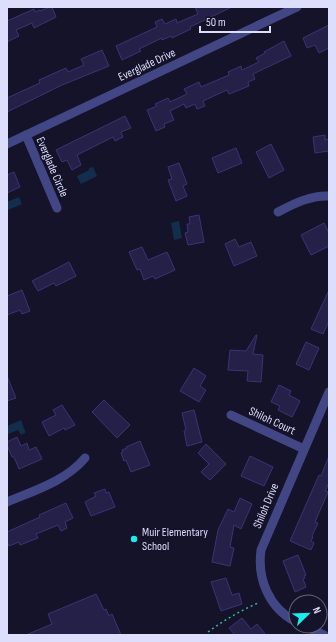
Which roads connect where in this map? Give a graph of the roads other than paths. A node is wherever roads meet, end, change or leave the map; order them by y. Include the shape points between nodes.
1 (297, 7) edge
2 (26, 135) junction
3 (7, 144) edge
4 (329, 196) edge
5 (57, 208) dead end
6 (278, 212) dead end
7 (329, 392) edge
8 (231, 415) dead end
9 (304, 449) junction
10 (85, 458) dead end
11 (7, 501) edge
12 (288, 618) edge

1 - 2 street, Everglade Drive
2 - 3 street, Everglade Drive
2 - 5 street, Everglade Circle
4 - 6 street via 305,200
7 - 9 street, Shiloh Drive
8 - 9 street, Shiloh Court
9 - 12 street, Shiloh Drive via 261,550 260,572 269,596
10 - 11 street via 58,479

